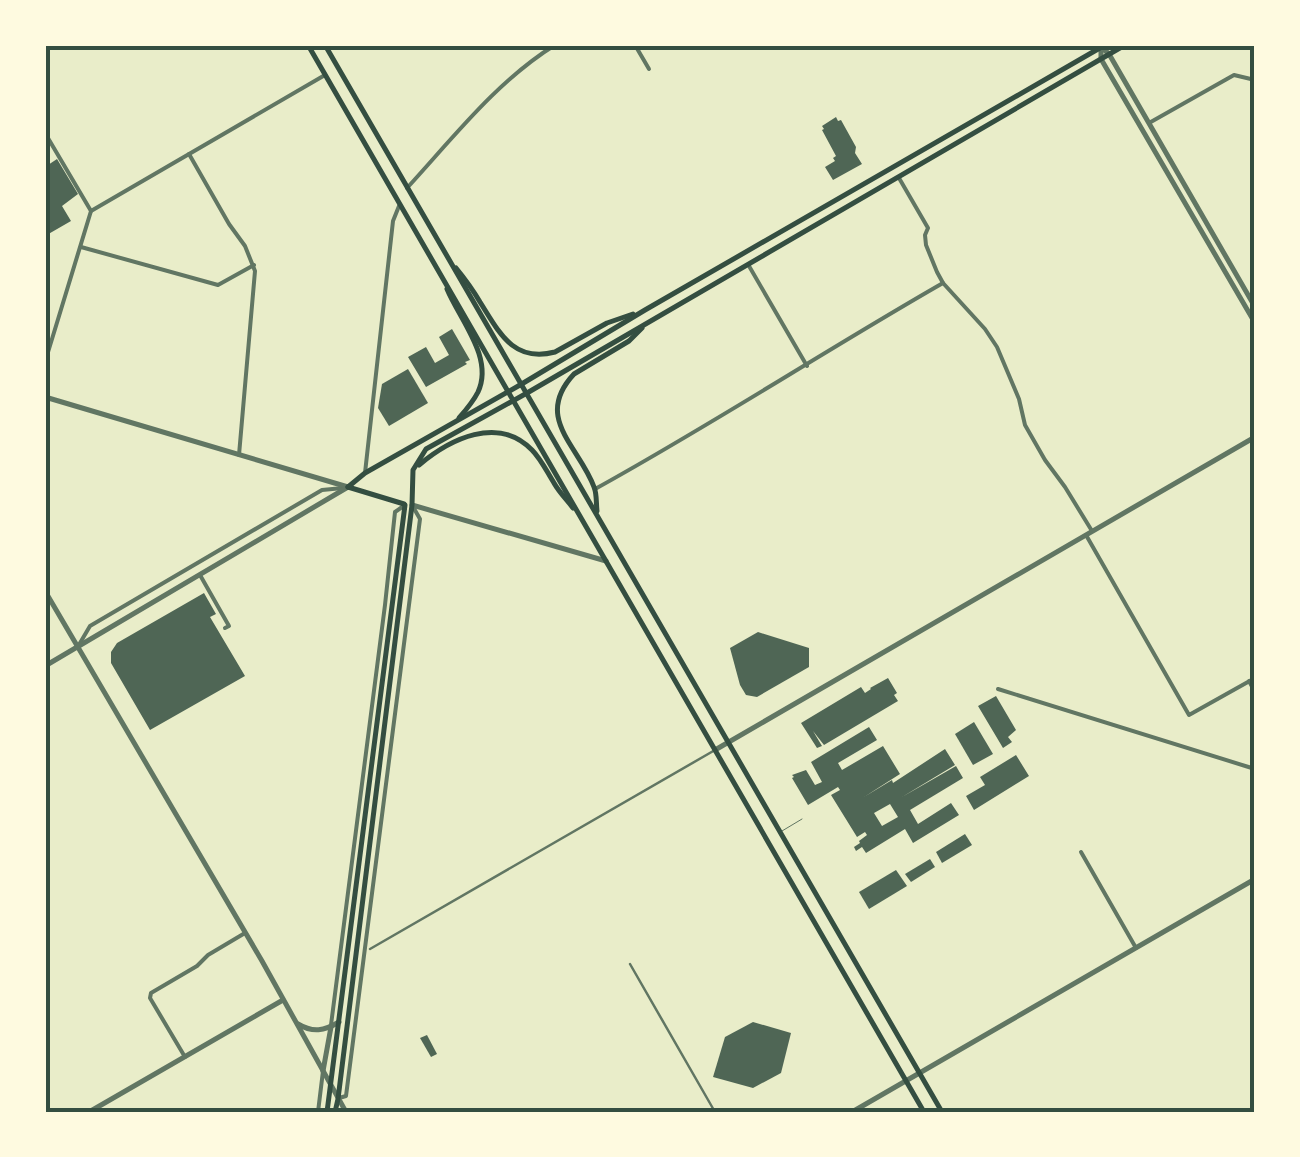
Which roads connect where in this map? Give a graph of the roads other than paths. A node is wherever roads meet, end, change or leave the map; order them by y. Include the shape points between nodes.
1 (308, 45) edge
2 (325, 45) edge
3 (555, 45) edge
4 (635, 45) edge
5 (1125, 45) edge
6 (1102, 46) edge
7 (1109, 54) junction
8 (1101, 59) junction
9 (649, 69) dead end
10 (325, 75) junction
11 (1255, 80) edge
12 (1149, 123) junction
13 (45, 132) edge
14 (55, 150) junction
15 (190, 154) junction
16 (45, 155) edge
17 (898, 176) junction
18 (407, 188) junction
19 (400, 204) junction
20 (91, 211) junction
21 (81, 247) junction
22 (444, 253) junction
23 (748, 264) junction
24 (254, 265) junction
25 (436, 266) junction
26 (943, 283) junction
27 (1255, 307) edge
28 (645, 310) junction
29 (651, 320) junction
30 (1255, 323) edge
31 (45, 362) edge
32 (807, 366) junction
33 (520, 385) junction
34 (508, 392) junction
35 (526, 393) junction
36 (45, 397) edge
37 (514, 400) junction
38 (457, 421) junction
39 (1255, 437) edge
40 (239, 455) junction
41 (413, 470) junction
42 (365, 473) junction
43 (348, 487) junction
44 (595, 490) junction
45 (364, 492) junction
46 (411, 493) junction
47 (388, 500) junction
48 (409, 505) junction
49 (597, 514) junction
50 (582, 518) junction
51 (1089, 533) junction
52 (607, 561) junction
53 (200, 575) junction
54 (45, 592) edge
55 (226, 628) dead end
56 (77, 648) junction
57 (45, 666) edge
58 (1255, 678) edge
59 (1249, 681) junction
60 (998, 689) dead end
61 (1255, 692) edge
62 (727, 743) junction
63 (715, 750) junction
64 (1255, 768) edge
65 (802, 819) dead end
66 (780, 832) junction
67 (1081, 852) dead end
68 (1255, 880) edge
69 (245, 933) junction
70 (1136, 948) junction
71 (370, 949) dead end
72 (630, 964) dead end
73 (283, 1000) junction
74 (340, 1020) junction
75 (296, 1022) junction
76 (331, 1027) junction
77 (185, 1057) junction
78 (323, 1071) junction
79 (920, 1073) junction
80 (906, 1081) junction
81 (331, 1086) junction
82 (338, 1098) junction
83 (90, 1112) edge
84 (318, 1112) edge
85 (331, 1112) edge
86 (346, 1112) edge
87 (715, 1112) edge
88 (852, 1112) edge
89 (924, 1112) edge
90 (942, 1112) edge

1 - 10 main road
2 - 18 main road
3 - 18 street via 507,80
4 - 9 street
5 - 7 main road
6 - 7 street
6 - 8 street
6 - 28 main road
7 - 8 main road
7 - 12 street
8 - 17 main road
8 - 30 street
10 - 15 street
10 - 19 main road
11 - 12 street via 1234,75
12 - 27 street
13 - 14 street
14 - 16 street
14 - 20 street
15 - 20 street
15 - 24 street
17 - 23 main road
17 - 26 street via 928,228 926,245
18 - 22 main road
19 - 25 main road
19 - 42 street
20 - 21 street
21 - 24 street via 218,285
21 - 31 street
22 - 28 main road via 504,340 529,353 556,352
22 - 33 main road
23 - 29 main road
23 - 32 street
24 - 40 street
25 - 34 main road
25 - 38 main road via 482,366 476,396
26 - 32 street
26 - 51 street via 997,348 1025,425
28 - 33 main road
29 - 35 main road
29 - 44 main road via 574,374 561,392 558,424
32 - 44 street
33 - 34 main road
33 - 35 main road
34 - 37 main road
34 - 38 main road
35 - 37 main road
35 - 49 main road
36 - 40 street
37 - 41 main road via 426,449
37 - 50 main road
38 - 42 main road
39 - 51 street
40 - 43 street
41 - 46 main road
41 - 50 main road via 461,438 505,433 536,453
42 - 43 main road
42 - 45 main road
43 - 45 main road
43 - 53 street
43 - 56 street via 322,490 90,626
44 - 49 main road
45 - 47 main road
46 - 47 main road
46 - 48 main road
47 - 48 main road
48 - 52 street
48 - 74 main road
48 - 76 street via 395,512
48 - 82 main road
49 - 62 main road
50 - 52 main road
51 - 59 street via 1190,715
51 - 62 street
52 - 63 main road
53 - 55 street
53 - 56 street
54 - 56 street
56 - 57 street
56 - 69 street
58 - 59 street
59 - 61 street
60 - 64 street
62 - 63 street
62 - 66 main road
63 - 71 street
63 - 80 main road
65 - 66 lane
66 - 79 main road
67 - 70 street
68 - 70 street
69 - 73 street
69 - 77 street via 151,992
70 - 79 street
72 - 87 street
73 - 75 street
73 - 77 street
74 - 76 street
74 - 81 main road
75 - 76 street via 308,1030
75 - 78 street
76 - 78 street
77 - 83 street
78 - 81 street
78 - 84 street
79 - 80 street
79 - 90 main road
80 - 88 street
80 - 89 main road
81 - 82 street
81 - 85 main road
82 - 85 main road
82 - 86 street

